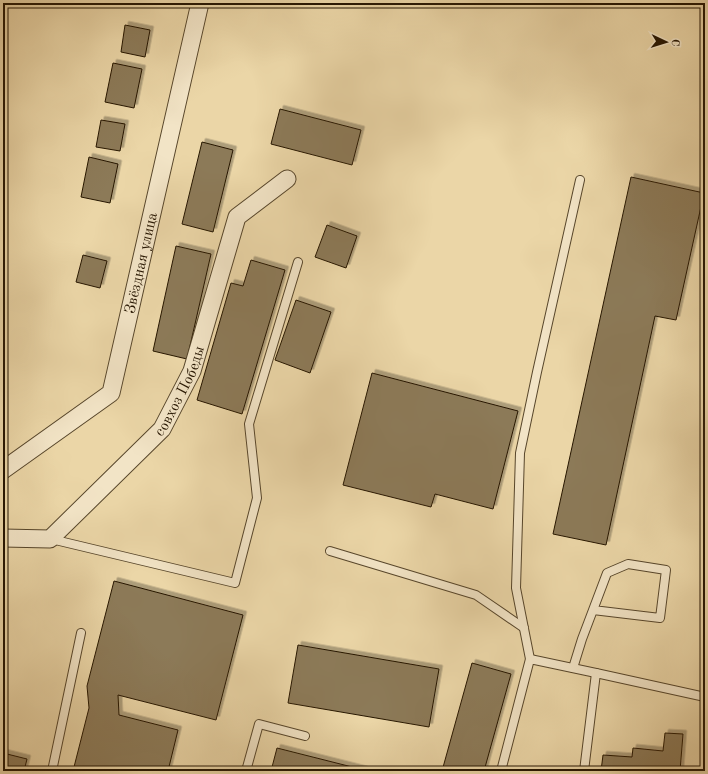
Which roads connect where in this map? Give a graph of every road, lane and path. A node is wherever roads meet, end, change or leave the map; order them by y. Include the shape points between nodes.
1 (200, 3) edge
2 (287, 179) dead end
3 (580, 180) dead end
4 (298, 262) dead end
5 (3, 470) edge
6 (3, 538) edge
7 (50, 539) junction
8 (330, 551) dead end
9 (593, 610) junction
10 (524, 628) junction
11 (81, 633) dead end
12 (530, 659) junction
13 (573, 668) junction
14 (596, 673) junction
15 (705, 697) edge
16 (305, 736) dead end
17 (52, 771) edge
18 (246, 771) edge
19 (501, 771) edge
20 (584, 771) edge

1 - 5 street, Звёздная улица via 111,393
2 - 7 street, совхоз Победы via 237,217 192,371 162,429
3 - 10 lane via 520,453 516,588
4 - 7 lane via 249,424 257,498 235,583
6 - 7 street
8 - 10 lane via 476,595
9 - 9 lane via 660,618 666,570 628,564 607,573
9 - 13 lane
10 - 12 lane
11 - 17 lane
12 - 13 lane
12 - 19 lane
13 - 14 lane
14 - 15 lane
14 - 20 lane
16 - 18 lane via 259,724

